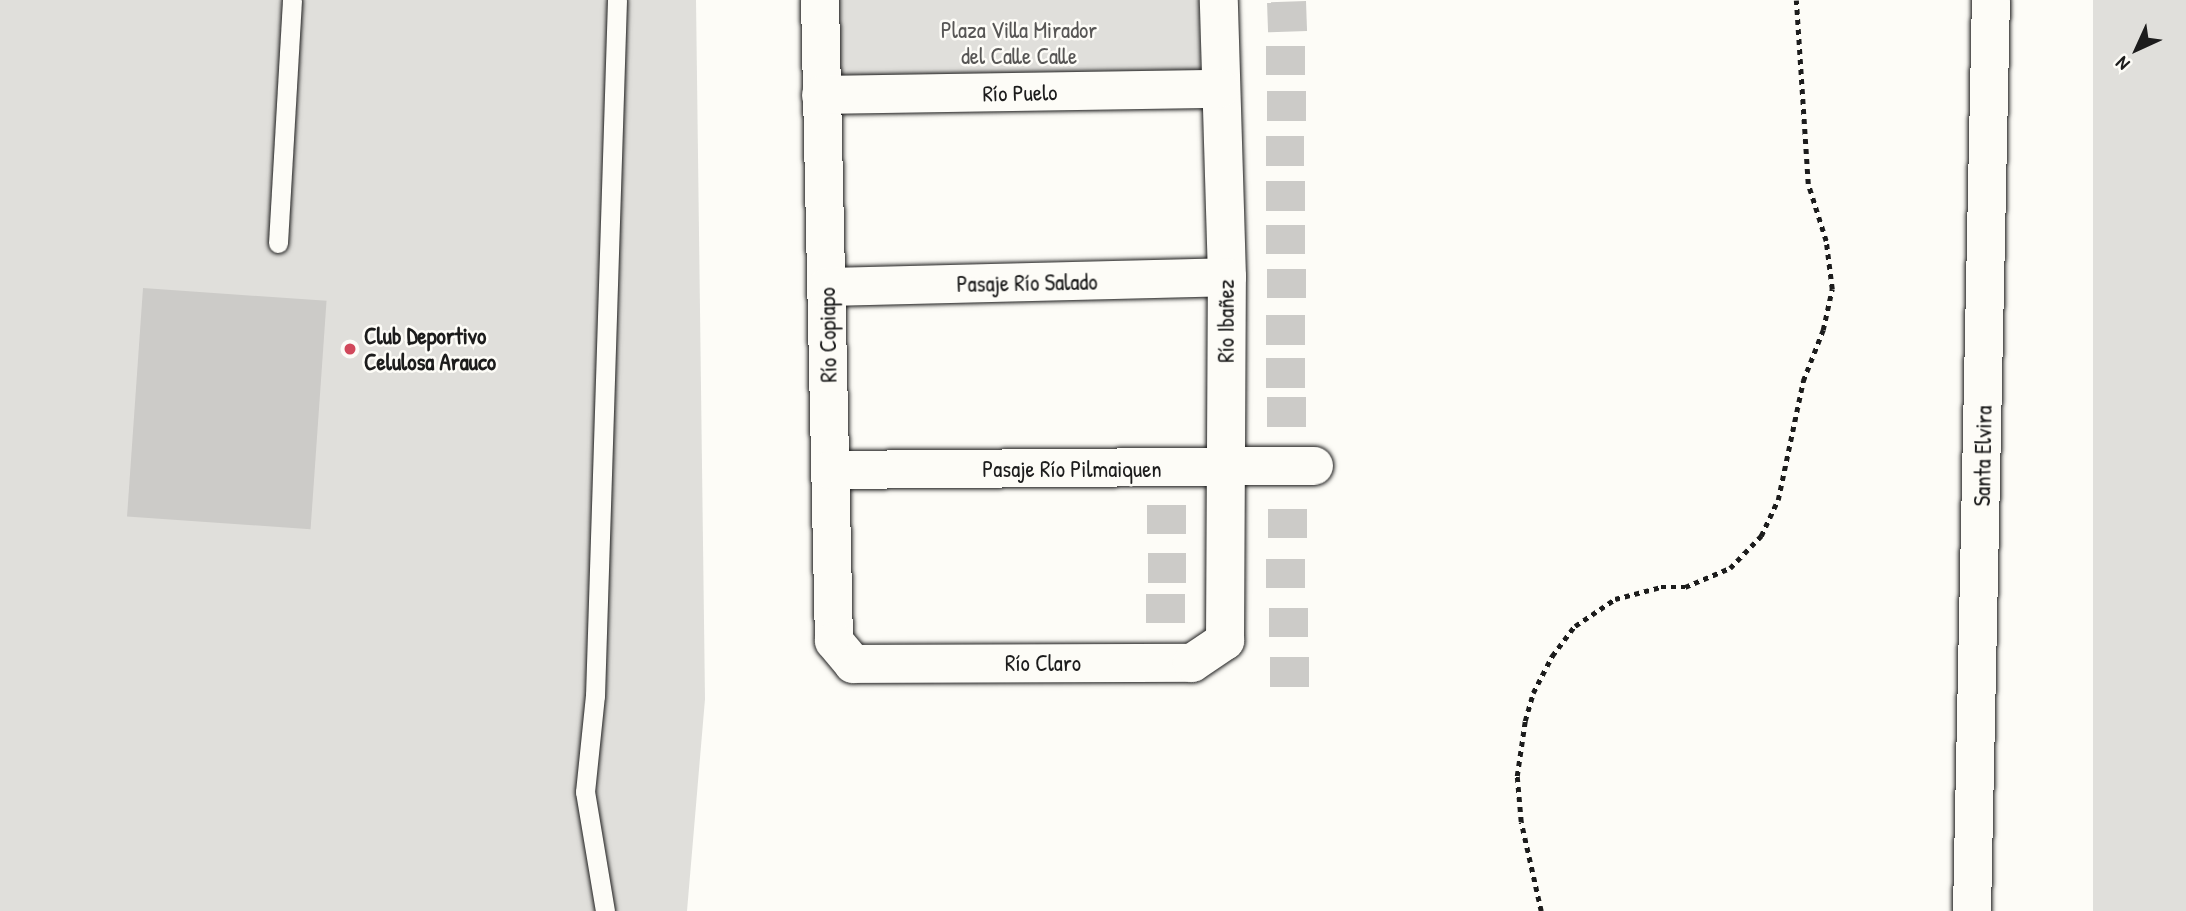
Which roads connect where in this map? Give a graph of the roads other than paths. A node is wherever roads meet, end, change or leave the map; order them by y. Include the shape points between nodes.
1 (292, 0) edge
2 (617, 0) edge
3 (820, 0) edge
4 (1219, 0) edge
5 (1991, 0) edge
6 (1220, 89) junction
7 (821, 95) junction
8 (278, 243) dead end
9 (1227, 277) junction
10 (827, 287) junction
11 (1314, 466) dead end
12 (1225, 467) junction
13 (831, 470) junction
14 (1225, 641) joint
15 (853, 664) joint
16 (605, 911) edge
17 (1972, 911) edge

1 - 8 lane
2 - 16 lane via 595,696 585,792
3 - 7 street, Río Copiapo
4 - 6 street, Río Ibañez
5 - 17 street, Santa Elvira
6 - 7 street, Río Puelo
6 - 9 street, Río Ibañez
7 - 10 street, Río Copiapo
9 - 10 street, Pasaje Río Salado
9 - 12 street, Río Ibañez
10 - 13 street, Río Copiapo
11 - 12 street, Pasaje Río Pilmaiquen
12 - 13 street, Pasaje Río Pilmaiquen
12 - 14 street, Río Ibañez
13 - 15 street, Río Copiapo via 834,641
14 - 15 street, Río Claro via 1192,663

